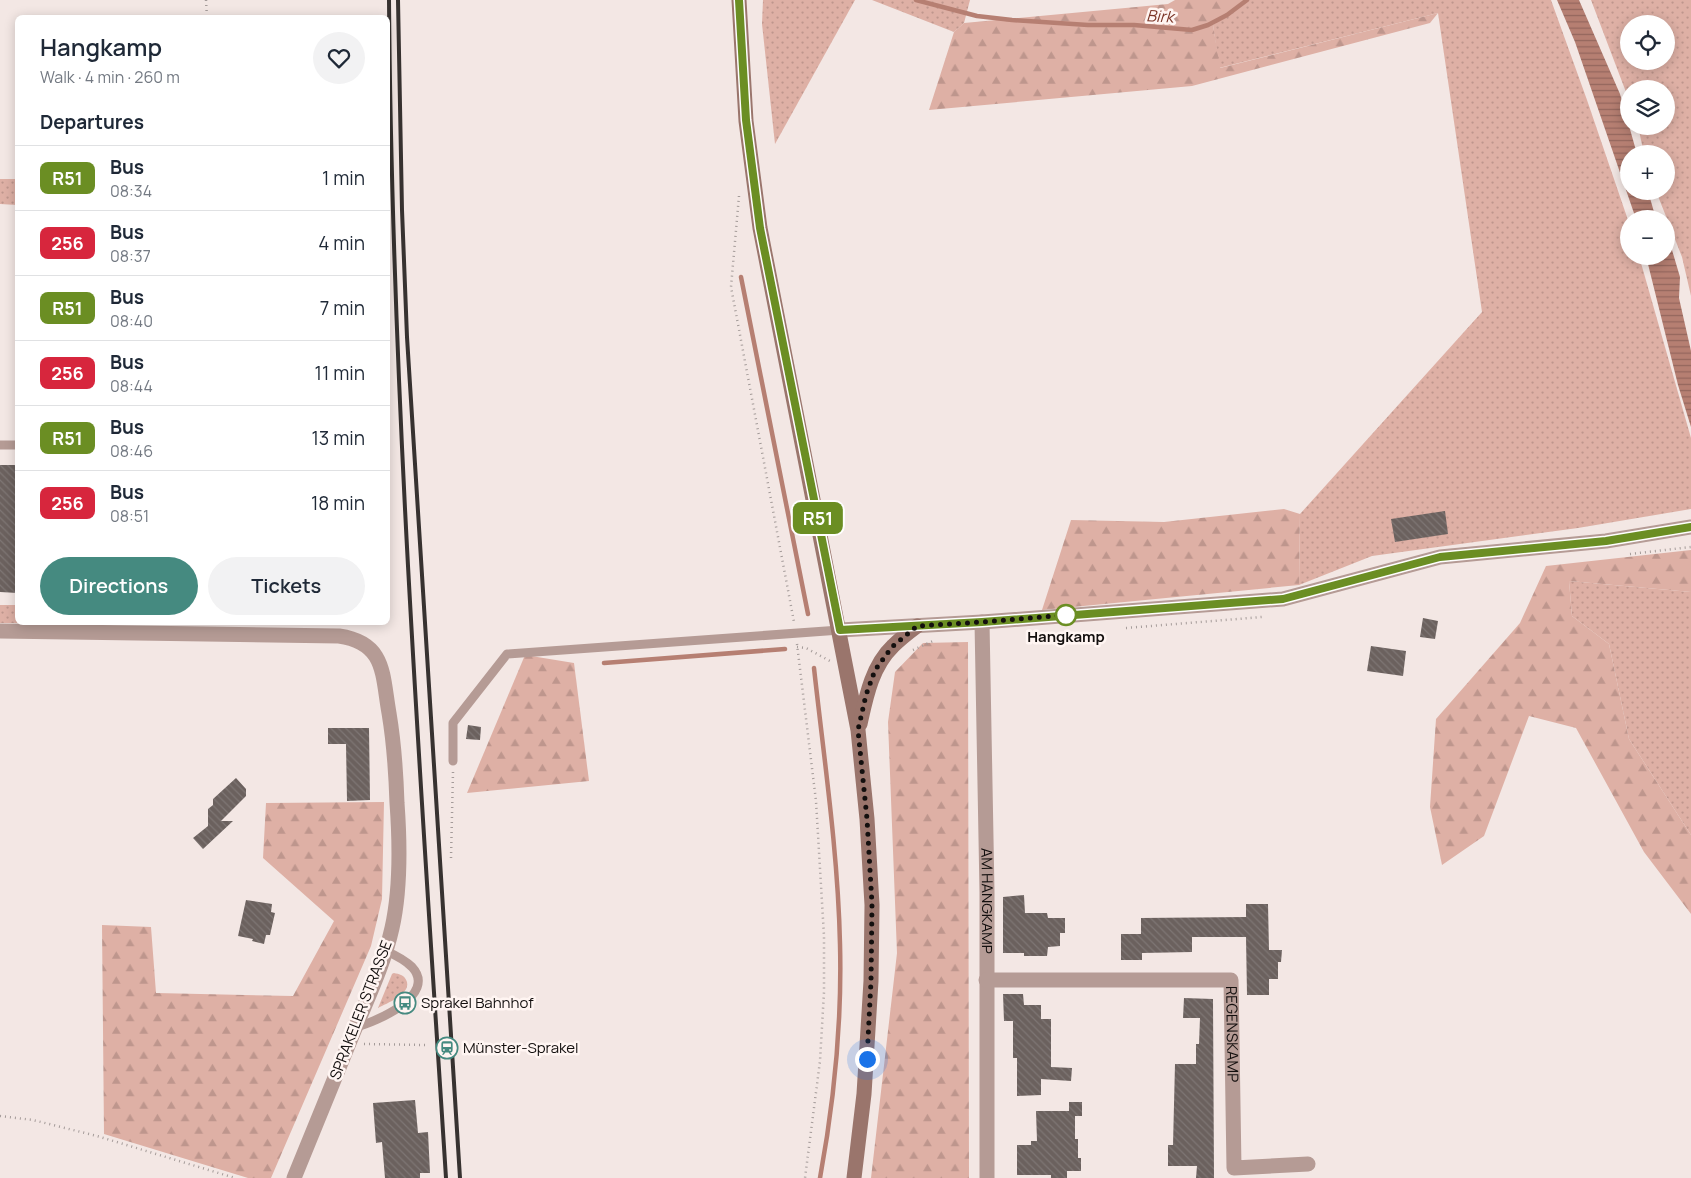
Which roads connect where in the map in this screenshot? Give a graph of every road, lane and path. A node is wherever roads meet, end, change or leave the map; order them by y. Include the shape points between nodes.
1 (206, 0) edge
2 (738, 0) edge
3 (206, 15) edge
4 (738, 187) dead end
5 (0, 444) edge
6 (15, 445) edge
7 (1691, 527) edge
8 (982, 622) junction
9 (917, 626) junction
10 (840, 630) junction
11 (0, 632) edge
12 (796, 633) junction
13 (858, 730) junction
14 (454, 761) joint
15 (451, 858) dead end
16 (386, 951) junction
17 (986, 980) junction
18 (356, 1027) junction
19 (349, 1044) junction
20 (425, 1045) dead end
21 (0, 1116) edge
22 (1308, 1164) dead end
23 (235, 1178) edge
24 (294, 1178) edge
25 (806, 1178) edge
26 (854, 1178) edge
27 (987, 1178) edge

1 - 3 path
2 - 10 main road via 746,120 760,228
4 - 12 path via 731,287
5 - 6 lane
7 - 8 street via 1606,541 1440,557 1283,599
8 - 9 street
8 - 17 street, AM HANGKAMP
9 - 10 street
9 - 13 main road via 892,647 875,670
10 - 12 lane
10 - 13 main road
11 - 16 street, SPRAKELER STRASSE via 339,636 354,638 366,645 379,662 394,745 398,874
12 - 14 lane via 507,654 453,723
12 - 25 path via 816,801 824,936 820,1061
13 - 26 main road via 872,904 864,1094
14 - 15 path
16 - 18 street, SPRAKELER STRASSE
16 - 18 lane via 413,968 418,986 405,1003 370,1024
17 - 22 street, REGENSKAMP via 1231,980 1234,1168
17 - 27 street, AM HANGKAMP
18 - 19 street, SPRAKELER STRASSE
19 - 20 path
19 - 24 street, SPRAKELER STRASSE
21 - 23 path via 33,1120 97,1136

